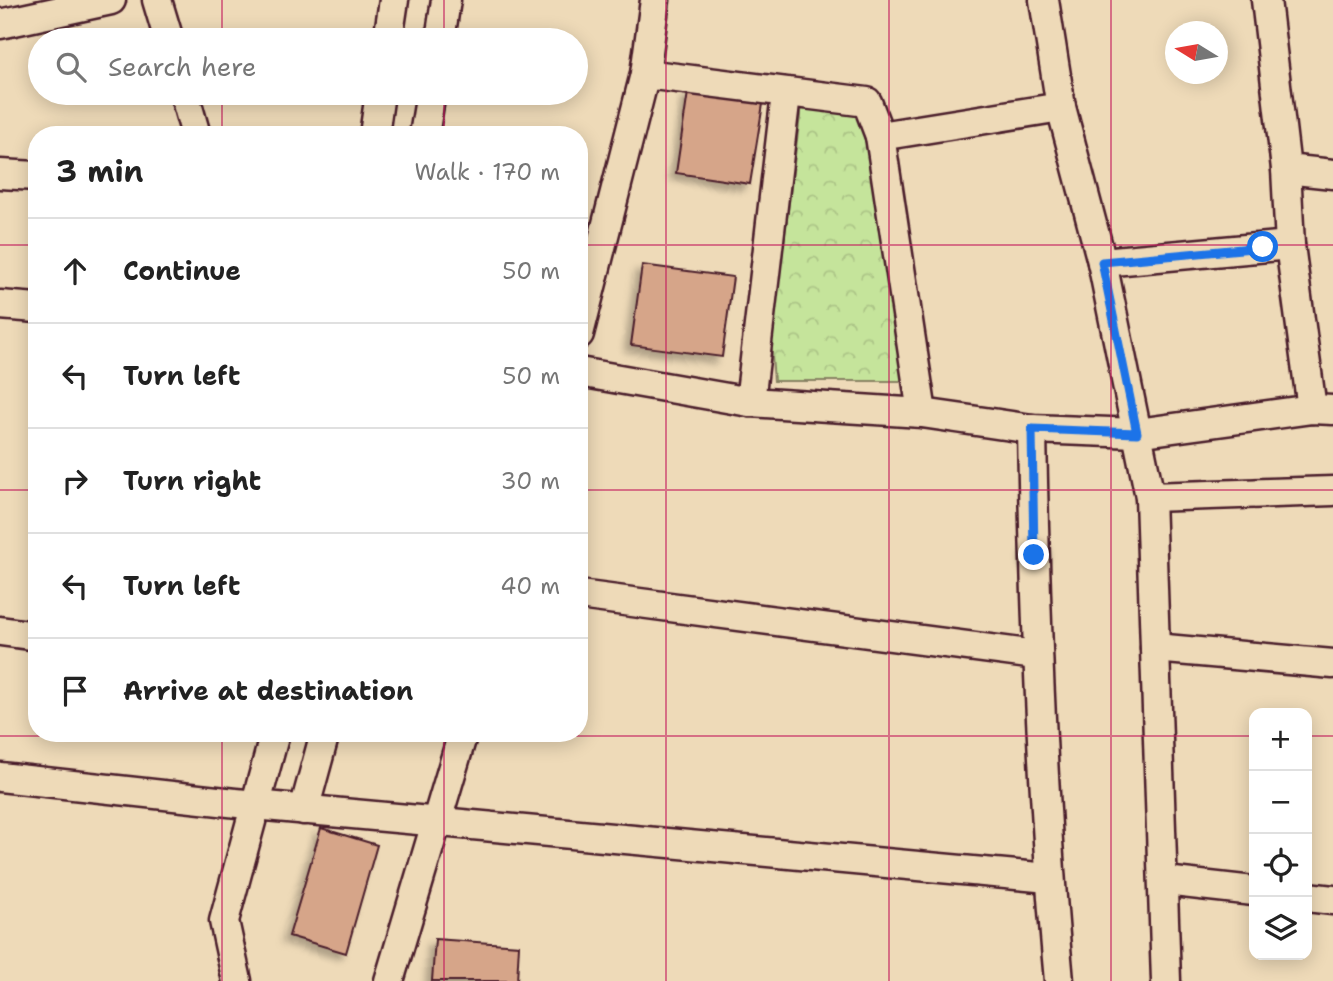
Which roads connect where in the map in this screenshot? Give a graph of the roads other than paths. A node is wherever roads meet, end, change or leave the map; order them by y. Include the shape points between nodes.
1 (111, 0) edge
2 (157, 0) edge
3 (394, 0) edge
4 (446, 0) edge
5 (656, 0) edge
6 (1044, 0) edge
7 (1266, 0) edge
8 (0, 24) edge
9 (165, 28) edge
10 (390, 28) edge
11 (442, 28) edge
12 (645, 74) junction
13 (786, 94) junction
14 (187, 105) edge
15 (378, 105) edge
16 (429, 105) edge
17 (1061, 107) junction
18 (193, 126) edge
19 (375, 126) edge
20 (426, 126) edge
21 (880, 136) junction
22 (1286, 169) junction
23 (0, 174) edge
24 (1333, 174) edge
25 (28, 176) edge
26 (1290, 245) junction
27 (1102, 262) junction
28 (588, 299) edge
29 (0, 305) edge
30 (28, 307) edge
31 (588, 374) edge
32 (750, 402) junction
33 (1323, 410) edge
34 (922, 413) junction
35 (1032, 429) junction
36 (1137, 433) junction
37 (1333, 491) edge
38 (1150, 497) junction
39 (588, 596) edge
40 (0, 631) edge
41 (28, 635) edge
42 (1155, 648) junction
43 (1036, 655) junction
44 (1333, 664) edge
45 (272, 742) edge
46 (323, 742) edge
47 (460, 742) edge
48 (0, 777) edge
49 (255, 805) junction
50 (304, 810) junction
51 (435, 822) junction
52 (1049, 878) junction
53 (1165, 881) junction
54 (1249, 890) edge
55 (1312, 898) edge
56 (1333, 900) edge
57 (237, 981) edge
58 (389, 981) edge
59 (1059, 981) edge
60 (1166, 981) edge

1 - 8 street
2 - 9 street
3 - 10 street
4 - 11 street
5 - 12 street
6 - 17 street
7 - 22 street
12 - 13 street
12 - 28 street
13 - 21 street via 867,102
13 - 32 street
14 - 18 street
15 - 19 street
16 - 20 street
17 - 21 street
17 - 27 street
21 - 34 street
22 - 24 street
22 - 26 street
23 - 25 street
26 - 27 street
26 - 33 street
27 - 36 street
29 - 30 street
31 - 32 street
32 - 34 street
33 - 36 street
34 - 35 street
35 - 36 street
35 - 43 street
36 - 38 street
37 - 38 street
38 - 42 street
39 - 43 street
40 - 41 street
42 - 44 street
42 - 53 street
43 - 52 street
45 - 49 street
46 - 50 street
47 - 51 street
48 - 49 street
49 - 50 street
49 - 57 street via 224,921
50 - 51 street
51 - 52 street
51 - 58 street
52 - 59 street
53 - 54 street
53 - 60 street
55 - 56 street

